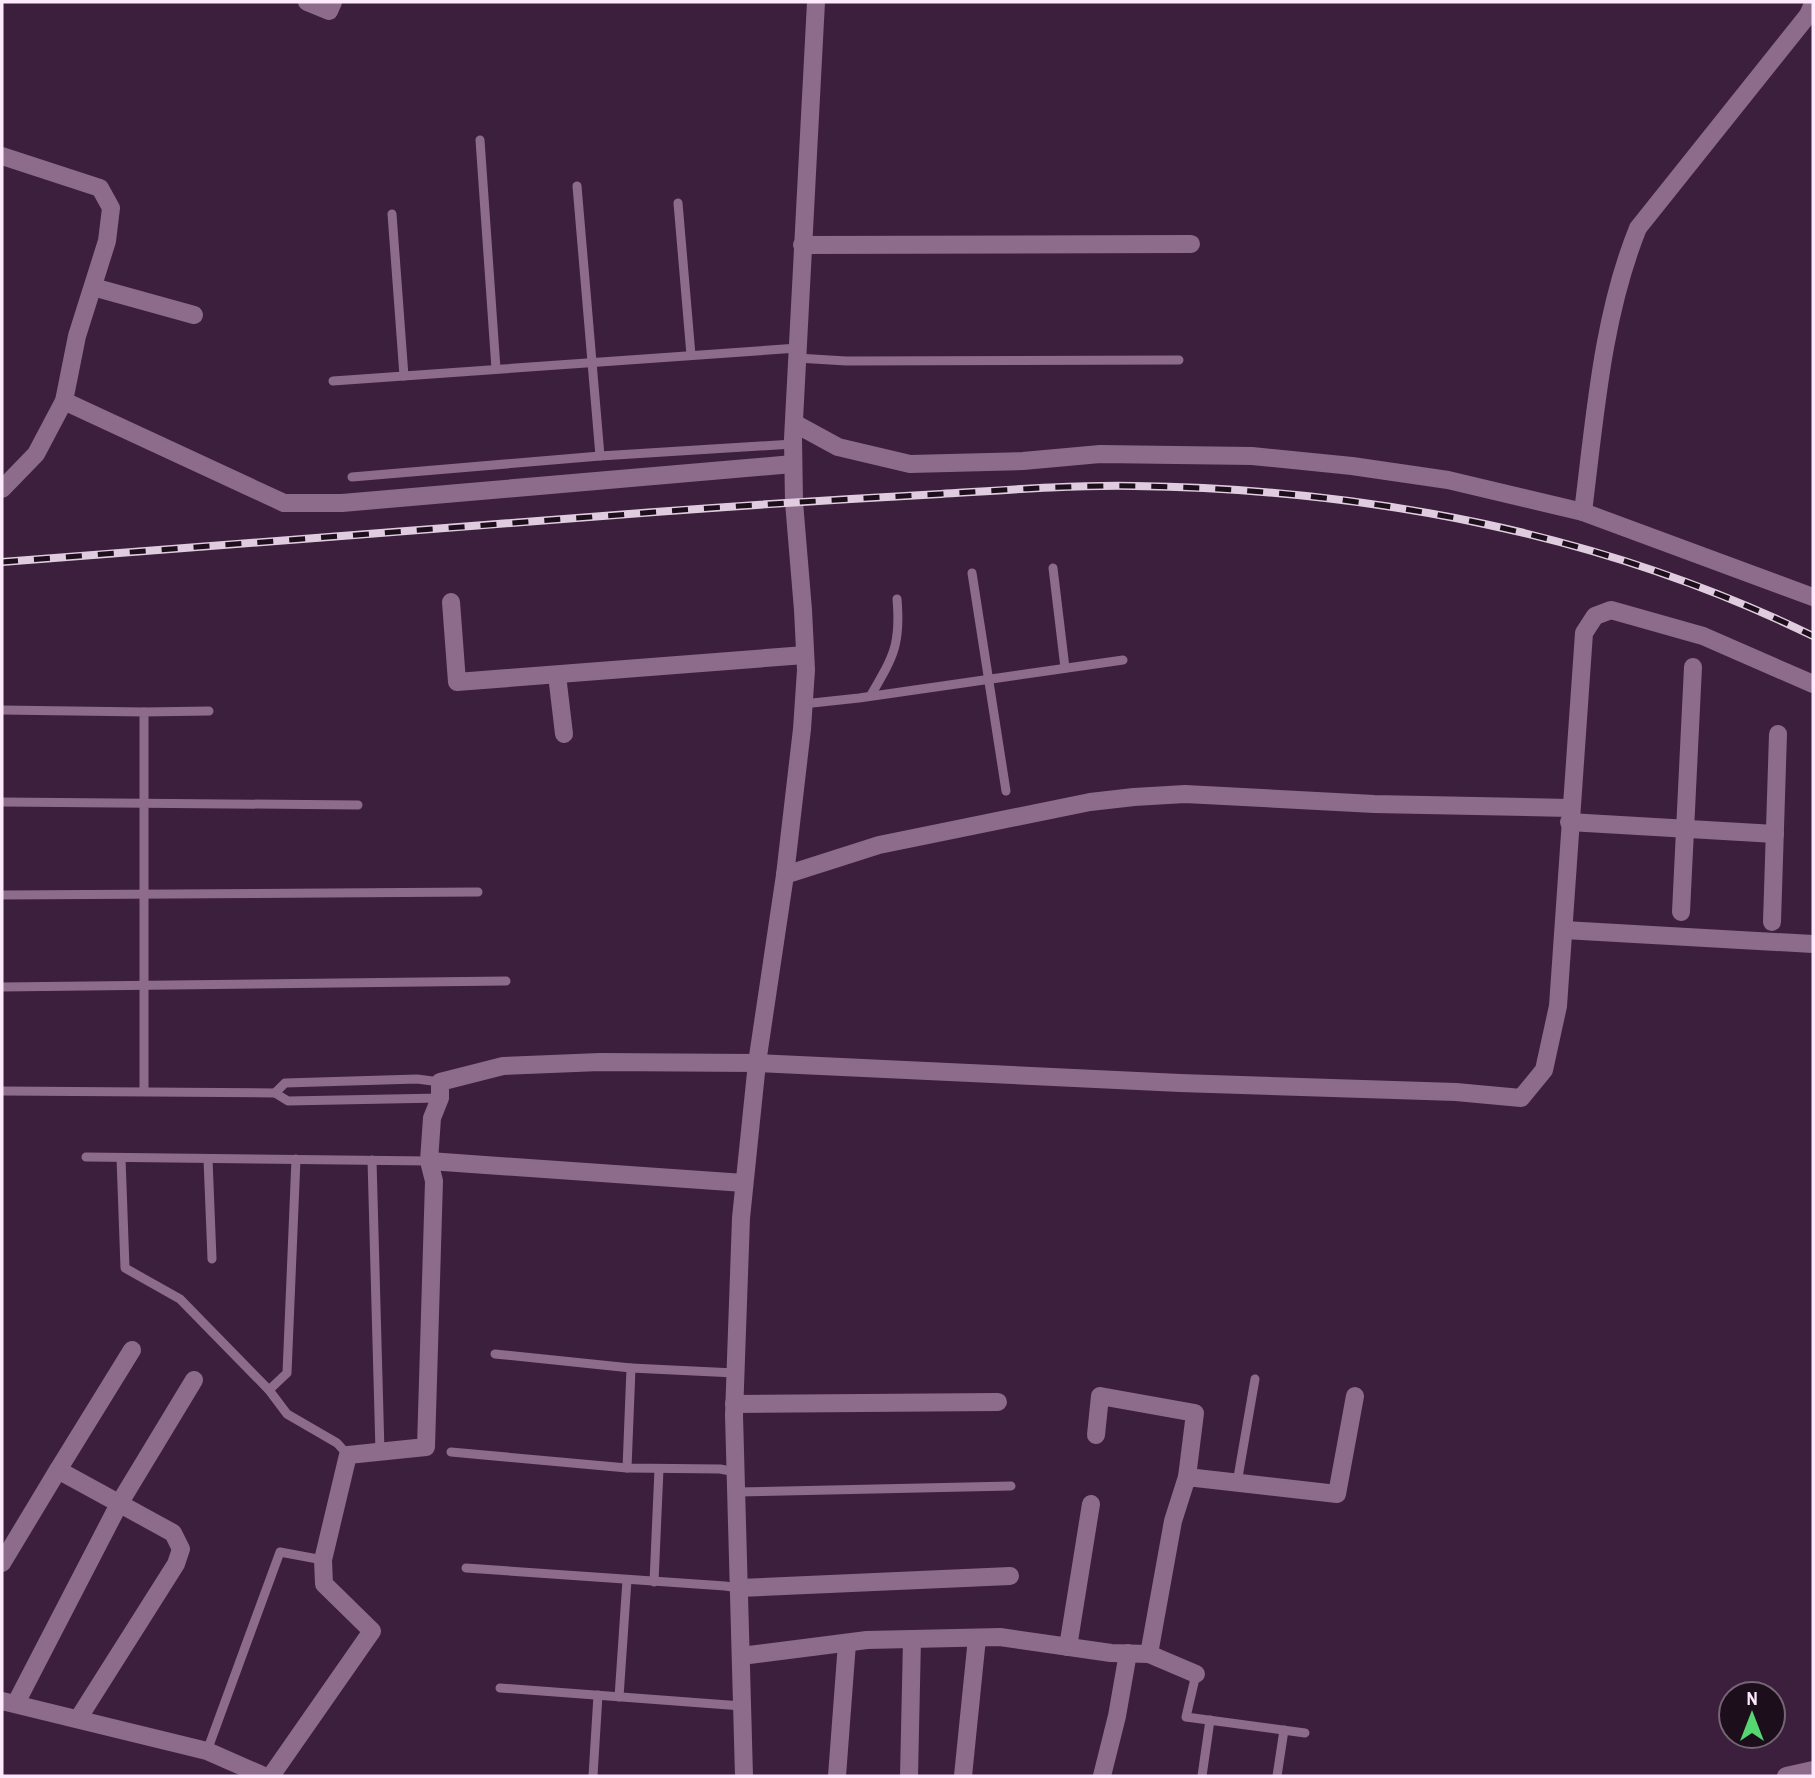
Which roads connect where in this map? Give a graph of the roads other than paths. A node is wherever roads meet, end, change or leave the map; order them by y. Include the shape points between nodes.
1 (307, 2) edge
2 (333, 2) edge
3 (816, 2) edge
4 (1813, 4) edge
5 (480, 140) dead end
6 (2, 156) edge
7 (577, 186) dead end
8 (678, 202) dead end
9 (392, 214) dead end
10 (1191, 244) dead end
11 (803, 246) junction
12 (93, 287) junction
13 (194, 315) dead end
14 (798, 353) junction
15 (691, 355) junction
16 (1179, 360) dead end
17 (592, 363) junction
18 (495, 369) junction
19 (404, 376) junction
20 (333, 381) dead end
21 (64, 401) junction
22 (794, 423) junction
23 (793, 444) junction
24 (600, 456) junction
25 (793, 464) junction
26 (352, 477) dead end
27 (2, 489) edge
28 (1583, 512) junction
29 (1053, 568) dead end
30 (972, 573) dead end
31 (1813, 597) edge
32 (897, 599) dead end
33 (451, 602) dead end
34 (806, 655) junction
35 (1123, 660) dead end
36 (1693, 667) dead end
37 (1065, 668) junction
38 (557, 674) junction
39 (988, 679) junction
40 (1813, 684) edge
41 (871, 695) junction
42 (803, 704) junction
43 (2, 710) edge
44 (209, 711) dead end
45 (144, 712) junction
46 (564, 734) dead end
47 (1778, 734) dead end
48 (1006, 791) dead end
49 (2, 802) edge
50 (144, 802) junction
51 (358, 805) dead end
52 (1570, 815) junction
53 (1685, 828) junction
54 (1775, 834) junction
55 (785, 875) junction
56 (478, 892) dead end
57 (2, 895) edge
58 (146, 895) junction
59 (1681, 912) dead end
60 (1772, 922) dead end
61 (1564, 930) junction
62 (1813, 944) edge
63 (506, 981) dead end
64 (144, 986) junction
65 (2, 987) edge
66 (757, 1063) junction
67 (440, 1090) junction
68 (2, 1091) edge
69 (144, 1091) junction
70 (275, 1093) junction
71 (86, 1157) dead end
72 (121, 1158) junction
73 (208, 1159) junction
74 (296, 1159) junction
75 (372, 1160) junction
76 (429, 1161) junction
77 (744, 1183) junction
78 (212, 1259) dead end
79 (132, 1350) dead end
80 (495, 1354) dead end
81 (631, 1368) junction
82 (735, 1373) junction
83 (1255, 1379) dead end
84 (194, 1380) dead end
85 (269, 1390) junction
86 (1355, 1396) dead end
87 (998, 1402) dead end
88 (734, 1404) junction
89 (1096, 1434) dead end
90 (380, 1452) junction
91 (451, 1452) dead end
92 (348, 1455) junction
93 (627, 1468) junction
94 (659, 1469) junction
95 (58, 1470) junction
96 (736, 1472) junction
97 (1187, 1477) junction
98 (1237, 1483) junction
99 (1011, 1486) dead end
100 (736, 1492) junction
101 (119, 1504) junction
102 (1091, 1504) dead end
103 (323, 1560) junction
104 (2, 1563) edge
105 (466, 1568) dead end
106 (1010, 1576) dead end
107 (627, 1580) junction
108 (654, 1582) junction
109 (739, 1588) junction
110 (977, 1638) junction
111 (912, 1639) junction
112 (847, 1643) junction
113 (1068, 1647) junction
114 (1128, 1653) junction
115 (1149, 1654) junction
116 (741, 1656) junction
117 (1196, 1674) joint
118 (500, 1688) dead end
119 (597, 1695) junction
120 (619, 1697) junction
121 (9, 1702) edge
122 (742, 1706) junction
123 (78, 1719) junction
124 (1210, 1720) junction
125 (1284, 1730) junction
126 (1305, 1733) dead end
127 (207, 1751) junction
128 (1813, 1770) edge
129 (264, 1776) edge
130 (271, 1776) edge
131 (593, 1776) edge
132 (744, 1776) edge
133 (837, 1776) edge
134 (908, 1776) edge
135 (963, 1776) edge
136 (1102, 1776) edge
137 (1202, 1776) edge
138 (1278, 1776) edge
139 (1786, 1776) edge

1 - 2 street via 330,11
3 - 11 street
4 - 28 street via 1638,228 1623,263 1602,366
5 - 18 lane
6 - 12 street via 100,188 111,208
7 - 17 lane
8 - 15 lane
9 - 19 lane
10 - 11 street
11 - 14 street
12 - 13 street
12 - 21 street
14 - 15 lane
14 - 16 lane via 846,361
14 - 22 street
15 - 17 lane
17 - 18 lane
17 - 24 lane
18 - 19 lane
19 - 20 lane
21 - 25 street via 284,503 342,503
21 - 27 street via 36,454
22 - 23 street
22 - 28 street via 838,447 910,464 1100,454 1252,456 1448,480
23 - 24 lane
23 - 25 street
24 - 26 lane
25 - 34 street
28 - 31 street
29 - 37 lane
30 - 39 lane
32 - 41 lane via 900,623 894,654
33 - 38 street via 457,682
34 - 38 street
34 - 42 street
35 - 37 lane
36 - 53 street
37 - 39 lane
38 - 46 street
39 - 41 lane
39 - 48 lane
40 - 52 street via 1703,636 1611,610 1595,616 1584,633
41 - 42 lane
42 - 55 street
43 - 45 lane
44 - 45 lane
45 - 50 lane
47 - 54 street
49 - 50 lane
50 - 51 lane
50 - 58 lane
52 - 53 street
52 - 55 street via 1185,794 1134,797 878,845
52 - 61 street
53 - 54 street
53 - 59 street
54 - 60 street
55 - 66 street
56 - 58 lane
57 - 58 lane
58 - 64 lane
61 - 62 street
61 - 66 street via 1558,1006 1545,1070 1521,1098
63 - 64 lane
64 - 65 lane
64 - 69 lane
66 - 67 street via 503,1066
66 - 77 street
67 - 70 lane via 288,1101
67 - 70 lane via 417,1079 285,1083
67 - 76 street via 432,1118
68 - 69 lane
69 - 70 lane
71 - 72 lane
72 - 73 lane
72 - 85 lane via 125,1268 180,1298
73 - 74 lane
73 - 78 lane
74 - 75 lane
74 - 85 lane via 287,1373
75 - 76 lane
75 - 90 lane
76 - 77 street
76 - 90 street via 434,1181 426,1447
77 - 82 street
79 - 95 street
80 - 81 lane
81 - 82 lane
81 - 93 lane
82 - 88 street
83 - 98 lane
84 - 101 street
85 - 92 lane via 287,1414 337,1443
86 - 98 street via 1338,1494
87 - 88 street
88 - 96 street
89 - 97 street via 1100,1396 1195,1413
90 - 92 street
91 - 93 lane
92 - 103 street
93 - 94 lane
94 - 96 lane
94 - 108 lane
95 - 101 street
95 - 104 street
96 - 100 street
97 - 98 street
97 - 115 street via 1173,1521
99 - 100 lane
100 - 109 street
101 - 121 street
101 - 123 street via 173,1533 181,1549
102 - 113 street
103 - 127 lane via 280,1552
103 - 130 street via 324,1584 372,1631
105 - 107 lane
106 - 109 street
107 - 108 lane
107 - 120 lane
108 - 109 lane
109 - 116 street
110 - 111 street
110 - 113 street
110 - 135 street
111 - 112 street
111 - 134 street
112 - 116 street
112 - 133 street
113 - 114 street
114 - 115 street
114 - 136 street
115 - 117 street
116 - 122 street
117 - 124 lane via 1186,1717
118 - 119 lane
119 - 120 lane
119 - 131 lane
120 - 122 lane
121 - 123 street
122 - 132 street
123 - 127 street
124 - 125 lane
124 - 137 lane
125 - 126 lane
125 - 138 lane
127 - 129 street
128 - 139 street

